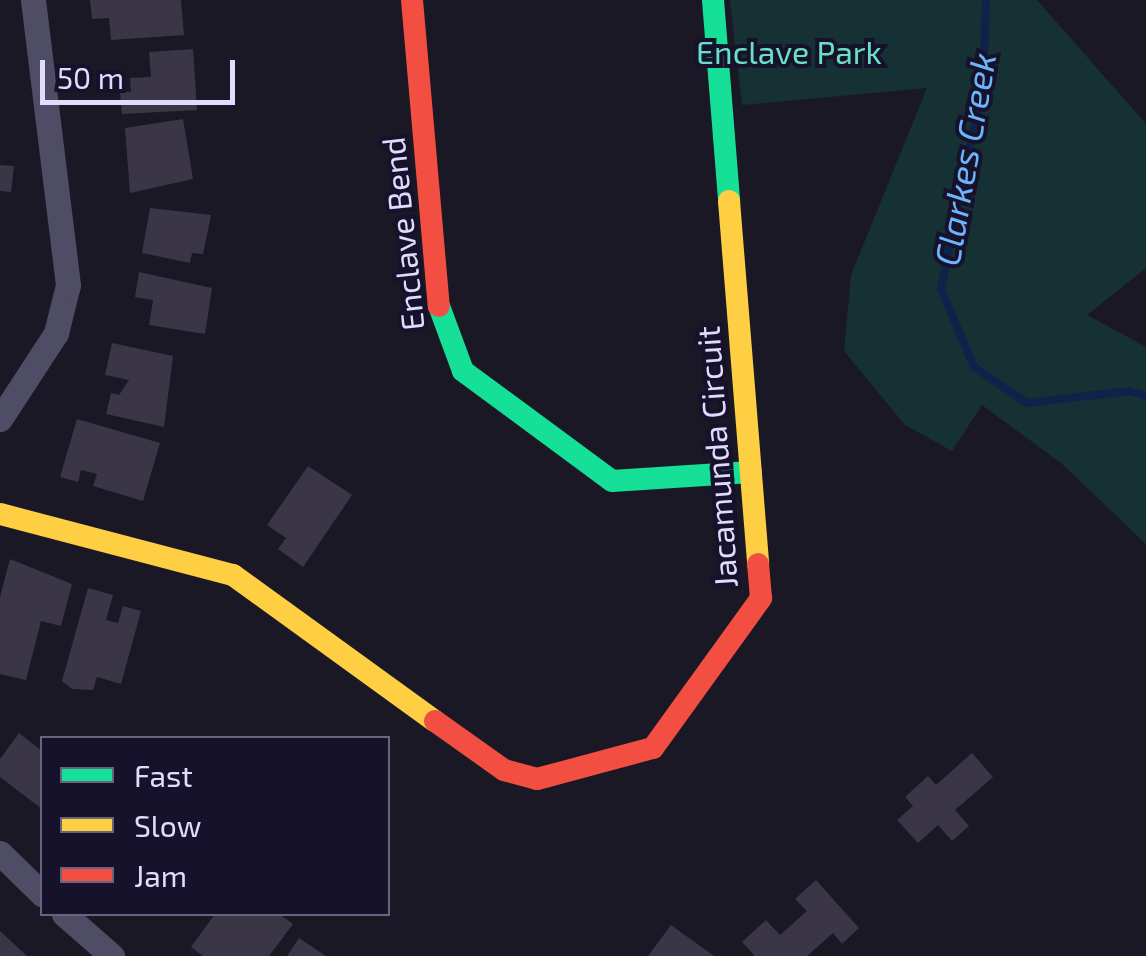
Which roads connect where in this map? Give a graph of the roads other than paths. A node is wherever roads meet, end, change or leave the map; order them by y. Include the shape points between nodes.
1 (34, 0) edge
2 (412, 0) edge
3 (713, 0) edge
4 (0, 418) edge
5 (752, 472) junction
6 (0, 514) edge
7 (0, 853) edge
8 (40, 892) edge
9 (66, 916) edge
10 (112, 956) edge

1 - 4 street via 68,285 56,334
2 - 5 street, Enclave Bend via 440,320 463,371 612,481
3 - 5 street, Jacamunda Circuit
5 - 6 street, Jacamunda Circuit via 761,598 652,748 536,779 504,770 233,576
7 - 8 street
9 - 10 street

